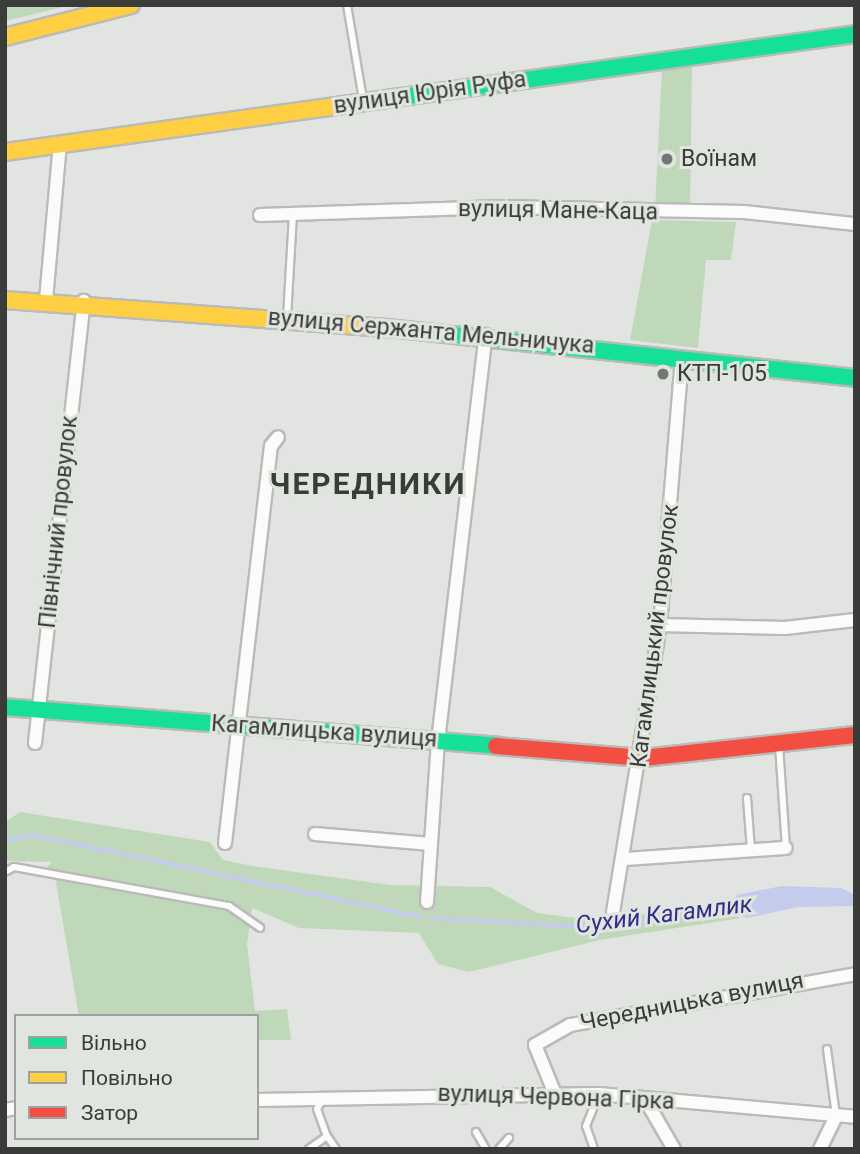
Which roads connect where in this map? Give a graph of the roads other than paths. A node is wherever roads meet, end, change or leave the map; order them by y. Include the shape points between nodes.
1 (131, 5) edge
2 (347, 5) edge
3 (855, 34) edge
4 (5, 37) edge
5 (364, 102) junction
6 (60, 144) junction
7 (5, 152) edge
8 (293, 214) junction
9 (260, 215) dead end
10 (855, 224) edge
11 (5, 300) edge
12 (46, 300) junction
13 (84, 301) junction
14 (287, 318) junction
15 (486, 335) junction
16 (682, 358) junction
17 (855, 378) edge
18 (278, 437) dead end
19 (855, 620) edge
20 (660, 625) junction
21 (5, 707) edge
22 (39, 709) junction
23 (242, 725) junction
24 (855, 735) edge
25 (438, 741) junction
26 (35, 743) dead end
27 (779, 743) junction
28 (643, 758) junction
29 (747, 798) dead end
30 (315, 834) dead end
31 (225, 843) dead end
32 (431, 844) junction
33 (786, 848) joint
34 (751, 850) junction
35 (624, 859) junction
36 (5, 872) edge
37 (427, 902) dead end
38 (613, 912) dead end
39 (260, 928) dead end
40 (855, 974) edge
41 (827, 1049) dead end
42 (555, 1094) junction
43 (599, 1094) junction
44 (324, 1095) junction
45 (645, 1099) junction
46 (259, 1100) edge
47 (836, 1115) junction
48 (855, 1116) edge
49 (476, 1132) dead end
50 (327, 1136) junction
51 (509, 1138) dead end
52 (309, 1149) edge
53 (336, 1149) edge
54 (486, 1149) edge
55 (499, 1149) edge
56 (594, 1149) edge
57 (674, 1149) edge
58 (820, 1149) edge

1 - 4 street
2 - 5 lane
3 - 5 street, вулиця Юрія Руфа
5 - 6 street, вулиця Юрія Руфа
6 - 7 street, вулиця Юрія Руфа
6 - 12 street
8 - 9 street, вулиця Мане-Каца
8 - 10 street, вулиця Мане-Каца via 502,207 744,212
8 - 14 lane
11 - 12 street, вулиця Сержанта Мельничука
12 - 13 street, вулиця Сержанта Мельничука
13 - 14 street, вулиця Сержанта Мельничука
13 - 22 street, Північний провулок
14 - 15 street, вулиця Сержанта Мельничука
15 - 16 street, вулиця Сержанта Мельничука
15 - 25 street
16 - 17 street, вулиця Сержанта Мельничука
16 - 20 street, Кагамлицький провулок
18 - 23 street via 271,446
19 - 20 street via 785,628
20 - 28 street, Кагамлицький провулок
21 - 22 street, Кагамлицька вулиця
22 - 23 street, Кагамлицька вулиця
22 - 26 street, Північний провулок
23 - 25 street, Кагамлицька вулиця
23 - 31 street
24 - 27 street, Кагамлицька вулиця
25 - 28 street, Кагамлицька вулиця
25 - 32 street
27 - 28 street, Кагамлицька вулиця
27 - 33 lane
28 - 35 street, Кагамлицький провулок
29 - 34 lane
30 - 32 street
32 - 37 street
33 - 34 street
34 - 35 street
35 - 38 street, Кагамлицький провулок
36 - 39 lane via 14,867 229,906
40 - 42 street, Чередницька вулиця via 570,1026 535,1045
41 - 47 lane
42 - 43 street, вулиця Червона Гірка
42 - 44 street, вулиця Червона Гірка
43 - 45 street, вулиця Червона Гірка
43 - 56 lane via 586,1126
44 - 46 street, вулиця Червона Гірка
44 - 50 lane via 317,1109
45 - 47 street, вулиця Червона Гірка
45 - 57 street
47 - 48 street, вулиця Червона Гірка
47 - 58 street
49 - 54 lane
50 - 52 lane
50 - 53 lane
51 - 55 lane

